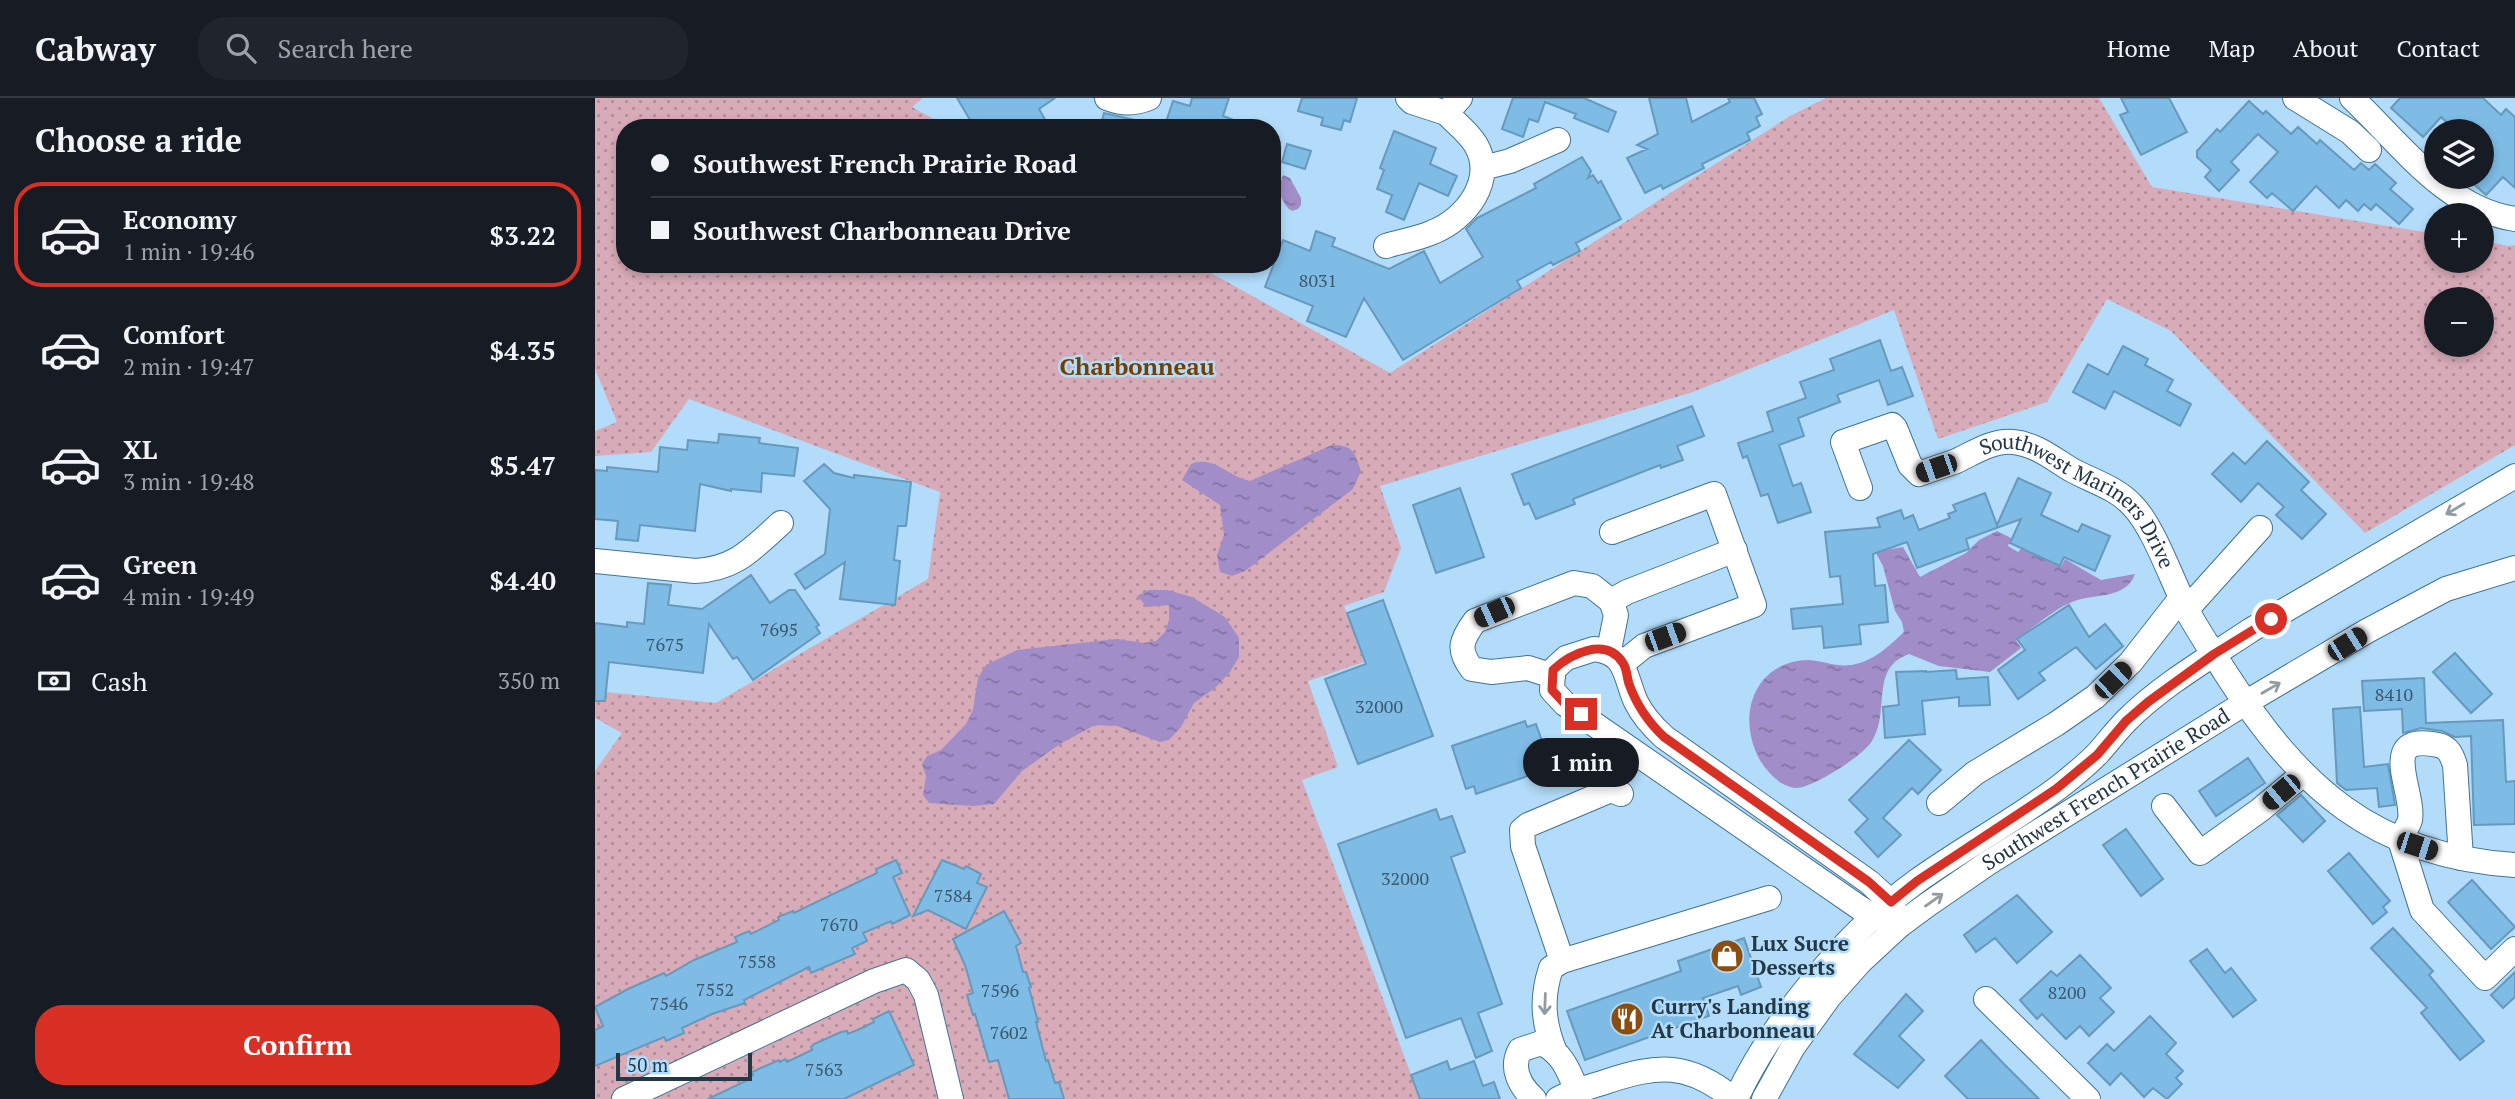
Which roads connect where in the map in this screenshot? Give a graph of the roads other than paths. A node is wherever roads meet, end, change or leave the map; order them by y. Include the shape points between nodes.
1 (1107, 98) edge
2 (1149, 98) edge
3 (1408, 98) edge
4 (2295, 98) edge
5 (2352, 98) edge
6 (1453, 106) edge
7 (1557, 140) dead end
8 (2369, 150) dead end
9 (1483, 168) junction
10 (2515, 219) edge
11 (1386, 246) dead end
12 (2515, 476) edge
13 (1860, 488) dead end
14 (781, 523) dead end
15 (2260, 528) dead end
16 (1612, 532) dead end
17 (1735, 550) junction
18 (595, 561) edge
19 (2515, 568) edge
20 (1612, 601) junction
21 (2184, 604) junction
22 (2214, 654) junction
23 (1616, 657) junction
24 (1553, 676) junction
25 (2245, 703) junction
26 (2303, 774) junction
27 (1621, 794) dead end
28 (1939, 803) dead end
29 (2164, 806) dead end
30 (2400, 840) junction
31 (2461, 858) junction
32 (2515, 865) edge
33 (1769, 898) dead end
34 (1883, 909) junction
35 (1900, 925) junction
36 (2515, 949) edge
37 (1562, 961) junction
38 (1986, 999) dead end
39 (1555, 1052) junction
40 (1568, 1095) edge
41 (624, 1099) edge
42 (951, 1099) edge
43 (1534, 1099) edge
44 (1735, 1099) edge
45 (1764, 1099) edge
46 (2088, 1099) edge

1 - 2 street via 1136,103
3 - 6 street
4 - 8 street via 2340,124
5 - 10 street via 2453,194 2487,214
6 - 9 street
7 - 9 street
9 - 11 street via 1479,188 1459,216 1432,233
12 -> 22 street, Southwest French Prairie Road
13 - 21 street, Southwest Mariners Drive via 1843,442 1887,425 1895,428 1910,465 1919,474 1995,444 2026,444 2121,495 2135,508
14 - 18 street via 740,560 711,570
15 - 21 street
16 - 17 street via 1714,494
17 - 20 street
17 - 23 street via 1754,605
25 -> 19 street, Southwest French Prairie Road via 2446,589
20 - 23 street
20 - 24 street via 1592,586 1574,583 1475,621 1466,633 1461,648 1472,669 1491,673 1528,668
21 - 22 street, Southwest Mariners Drive
21 - 28 street via 2095,697 1975,773
22 - 25 street, Southwest Mariners Drive
22 - 34 street, Southwest French Prairie Road via 2148,702 2056,789 1927,874
23 - 24 street via 1594,649 1566,658 1553,670
23 - 34 street via 1648,722 1869,882
24 - 34 street via 1552,690 1565,704
25 - 26 street, Southwest Mariners Drive
35 -> 25 street, Southwest French Prairie Road via 1988,863
26 - 29 street via 2200,853
26 - 30 street, Southwest Mariners Drive via 2349,813
27 - 37 street via 1611,790 1522,830 1523,846
30 - 31 street, Southwest Mariners Drive
30 - 31 street via 2410,819 2401,762 2405,750 2412,745 2442,746 2455,765
30 - 36 street via 2422,910 2485,978
31 - 32 street, Southwest Mariners Drive
33 - 37 street
34 - 35 street
34 - 44 street, Southwest French Prairie Road via 1804,994 1774,1033
35 - 45 street, Southwest French Prairie Road via 1829,998 1793,1047
37 -> 39 street via 1551,968 1544,1002 1544,1022
38 - 46 street
39 - 40 street via 1569,1070
39 - 43 street via 1541,1043 1520,1050 1515,1058 1518,1077
40 - 44 street via 1658,1068 1698,1076
41 - 42 street via 906,970 926,995

